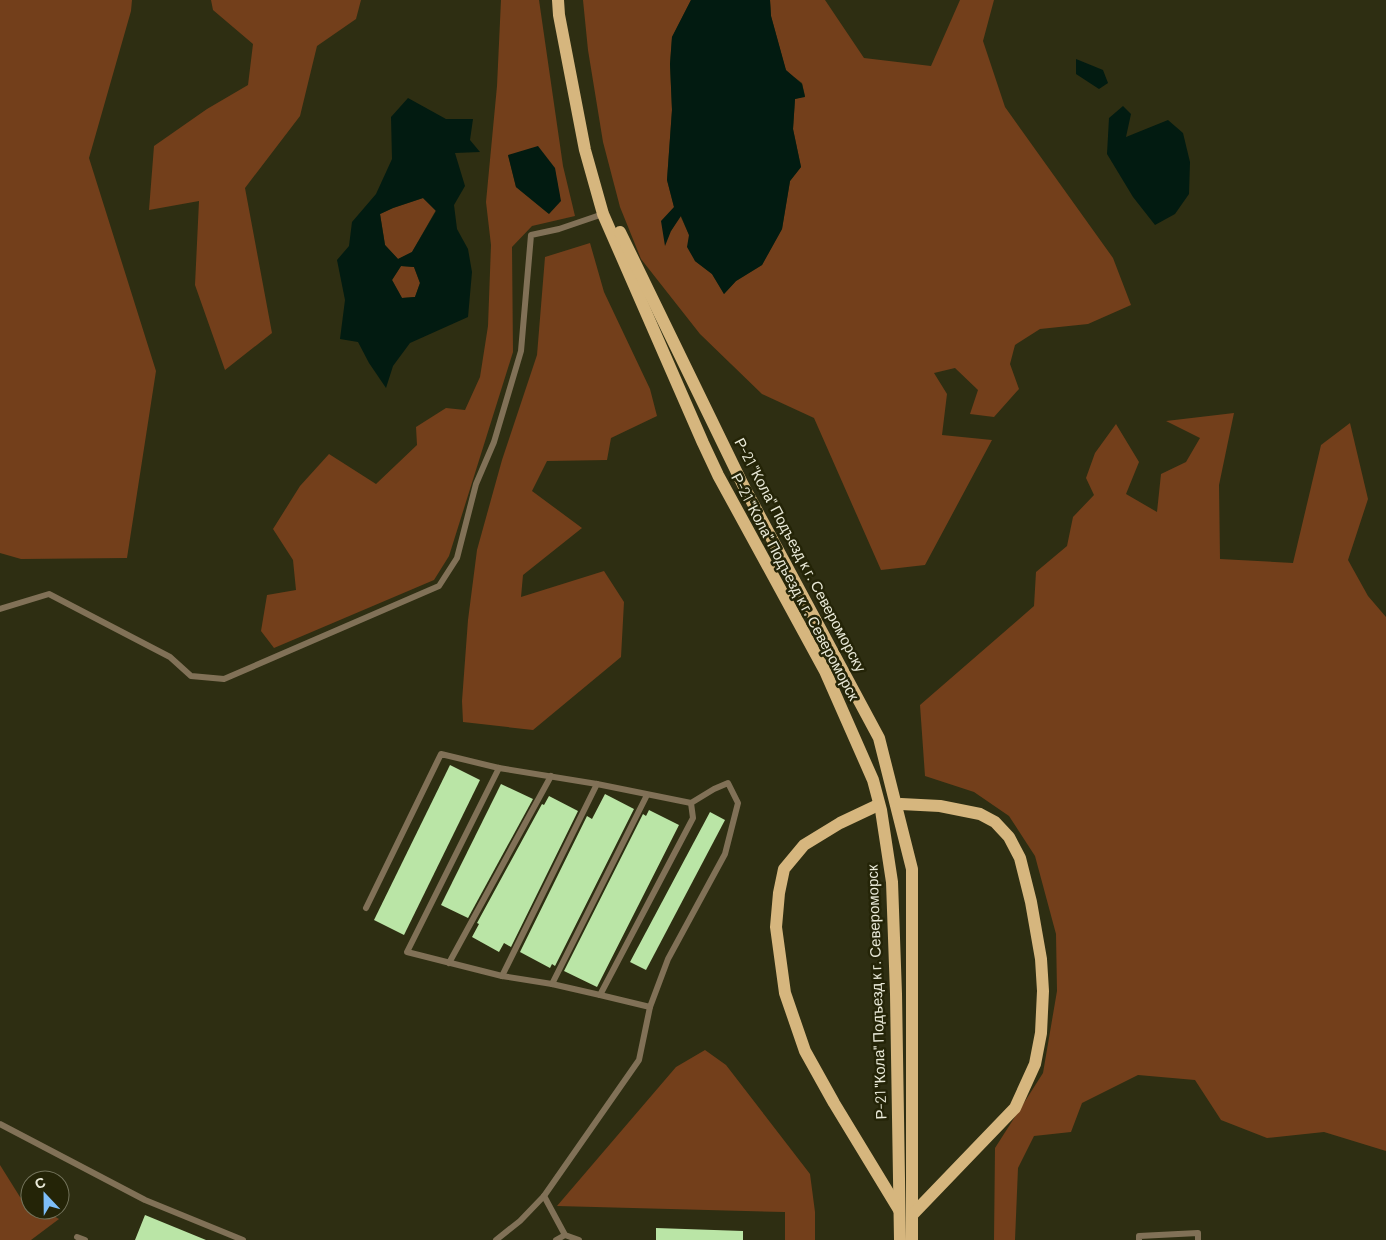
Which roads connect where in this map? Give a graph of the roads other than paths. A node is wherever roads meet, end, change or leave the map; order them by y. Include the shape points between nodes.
1 (558, 0) edge
2 (592, 173) junction
3 (604, 214) junction
4 (0, 609) edge
5 (499, 768) junction
6 (551, 776) junction
7 (597, 784) junction
8 (647, 795) junction
9 (691, 803) junction
10 (901, 804) dead end
11 (876, 806) dead end
12 (366, 908) dead end
13 (449, 963) junction
14 (502, 976) junction
15 (552, 984) junction
16 (600, 995) junction
17 (650, 1007) junction
18 (0, 1124) edge
19 (544, 1196) junction
20 (906, 1214) junction
21 (565, 1234) junction
22 (77, 1237) dead end
23 (85, 1240) edge
24 (243, 1240) edge
25 (496, 1240) edge
26 (556, 1240) edge
27 (579, 1240) edge
28 (900, 1240) edge
29 (912, 1240) edge
30 (1139, 1240) edge
31 (1198, 1240) edge

1 - 2 main road, Р-21 "Кола" Подъезд к г. Североморск
2 - 3 main road, Р-21 "Кола" Подъезд к г. Североморск
2 - 20 main road, Р-21 "Кола" Подъезд к г. Североморску via 743,485 879,738 912,869
3 - 4 lane via 531,235 521,351 494,442 476,484 457,558 439,586 224,679 191,676 170,658 49,594
3 - 20 main road, Р-21 "Кола" Подъезд к г. Североморск via 703,444 825,671 873,780 892,882 898,1147
5 - 6 lane
5 - 12 lane via 441,754
5 - 13 lane via 407,952
6 - 7 lane
6 - 13 lane
7 - 8 lane
7 - 14 lane
8 - 9 lane
8 - 15 lane
9 - 16 lane via 693,818
9 - 17 lane via 728,783 738,803 725,854 668,959
10 - 20 main road via 940,806 980,814 995,822 1009,837 1020,858 1031,902 1043,991 1042,1033 1035,1064 1015,1108
11 - 20 main road via 804,845 784,869 776,927 786,993 806,1051 834,1102
13 - 14 lane
14 - 15 lane
15 - 16 lane
16 - 17 lane
17 - 19 lane via 639,1060
18 - 24 lane via 145,1200
19 - 21 lane
19 - 25 lane
20 - 28 main road, Р-21 "Кола" Подъезд к г. Североморск
20 - 29 main road, Р-21 "Кола" Подъезд к г. Североморску
21 - 26 lane
21 - 27 lane
22 - 23 lane
30 - 31 lane via 1139,1236 1198,1233

